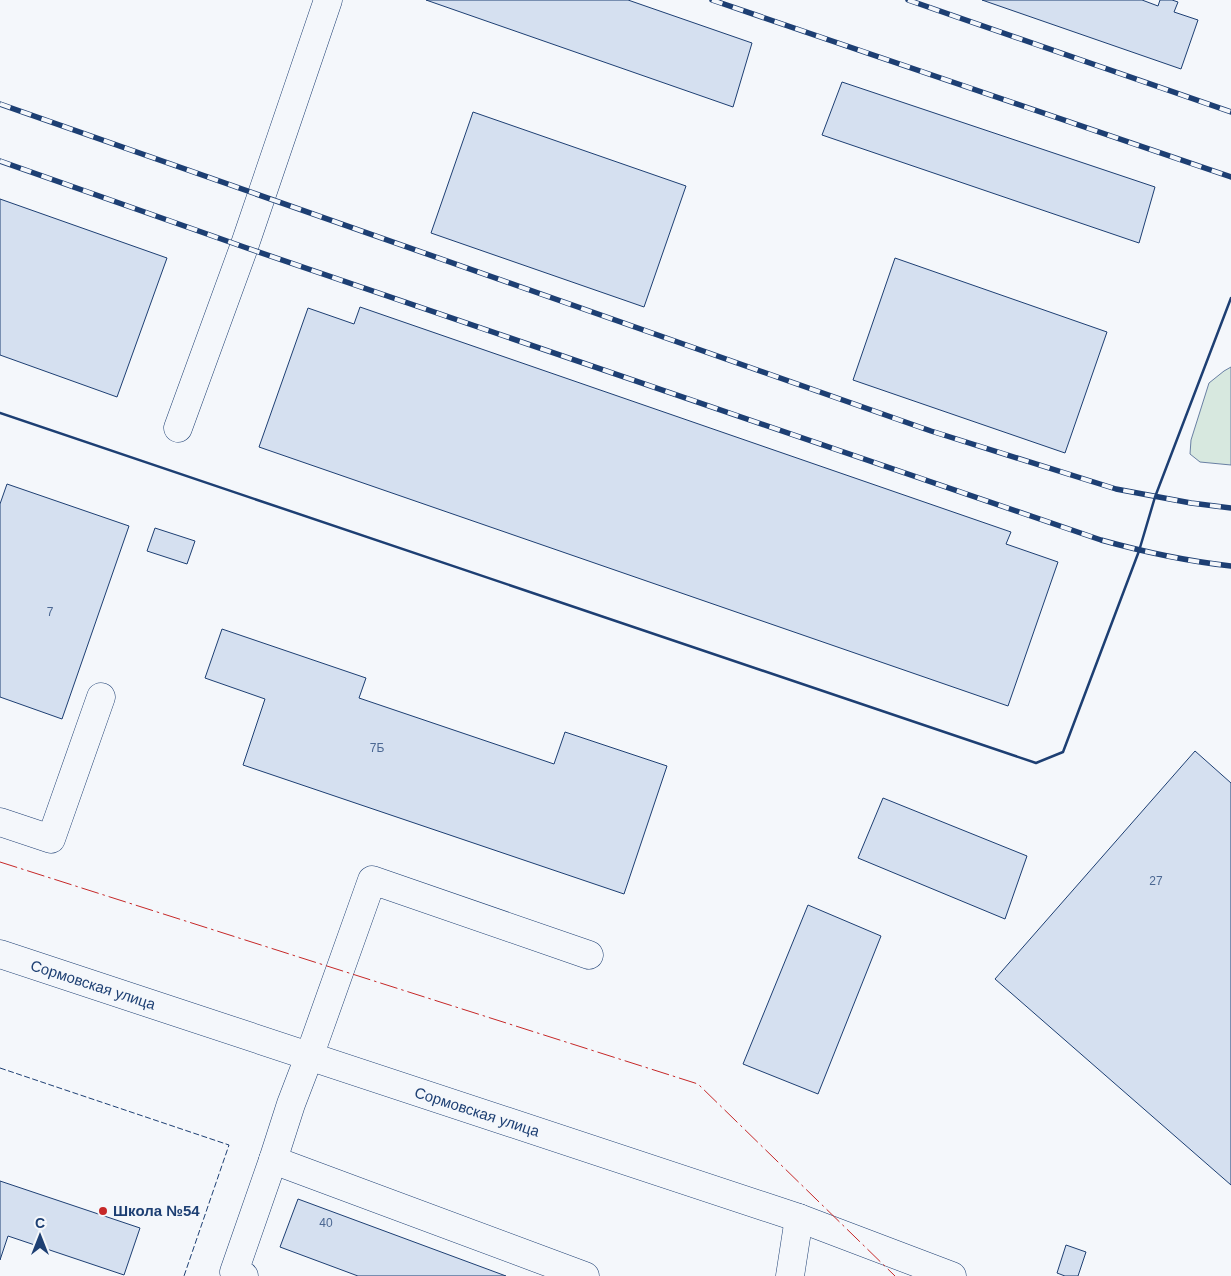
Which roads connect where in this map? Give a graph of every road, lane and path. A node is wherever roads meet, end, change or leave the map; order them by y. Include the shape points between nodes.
1 (328, 0) edge
2 (178, 428) dead end
3 (101, 697) dead end
4 (0, 822) edge
5 (0, 954) edge
6 (589, 955) dead end
7 (309, 1057) junction
8 (273, 1160) junction
9 (799, 1218) junction
10 (244, 1276) edge
11 (585, 1276) edge
12 (790, 1276) edge
13 (952, 1276) edge

1 - 2 street
3 - 4 street via 51,839
5 - 7 street, Сормовская улица
6 - 7 street via 372,880
7 - 8 street
7 - 9 street, Сормовская улица
8 - 10 street via 234,1272
8 - 11 street
9 - 12 street
9 - 13 street, Сормовская улица

